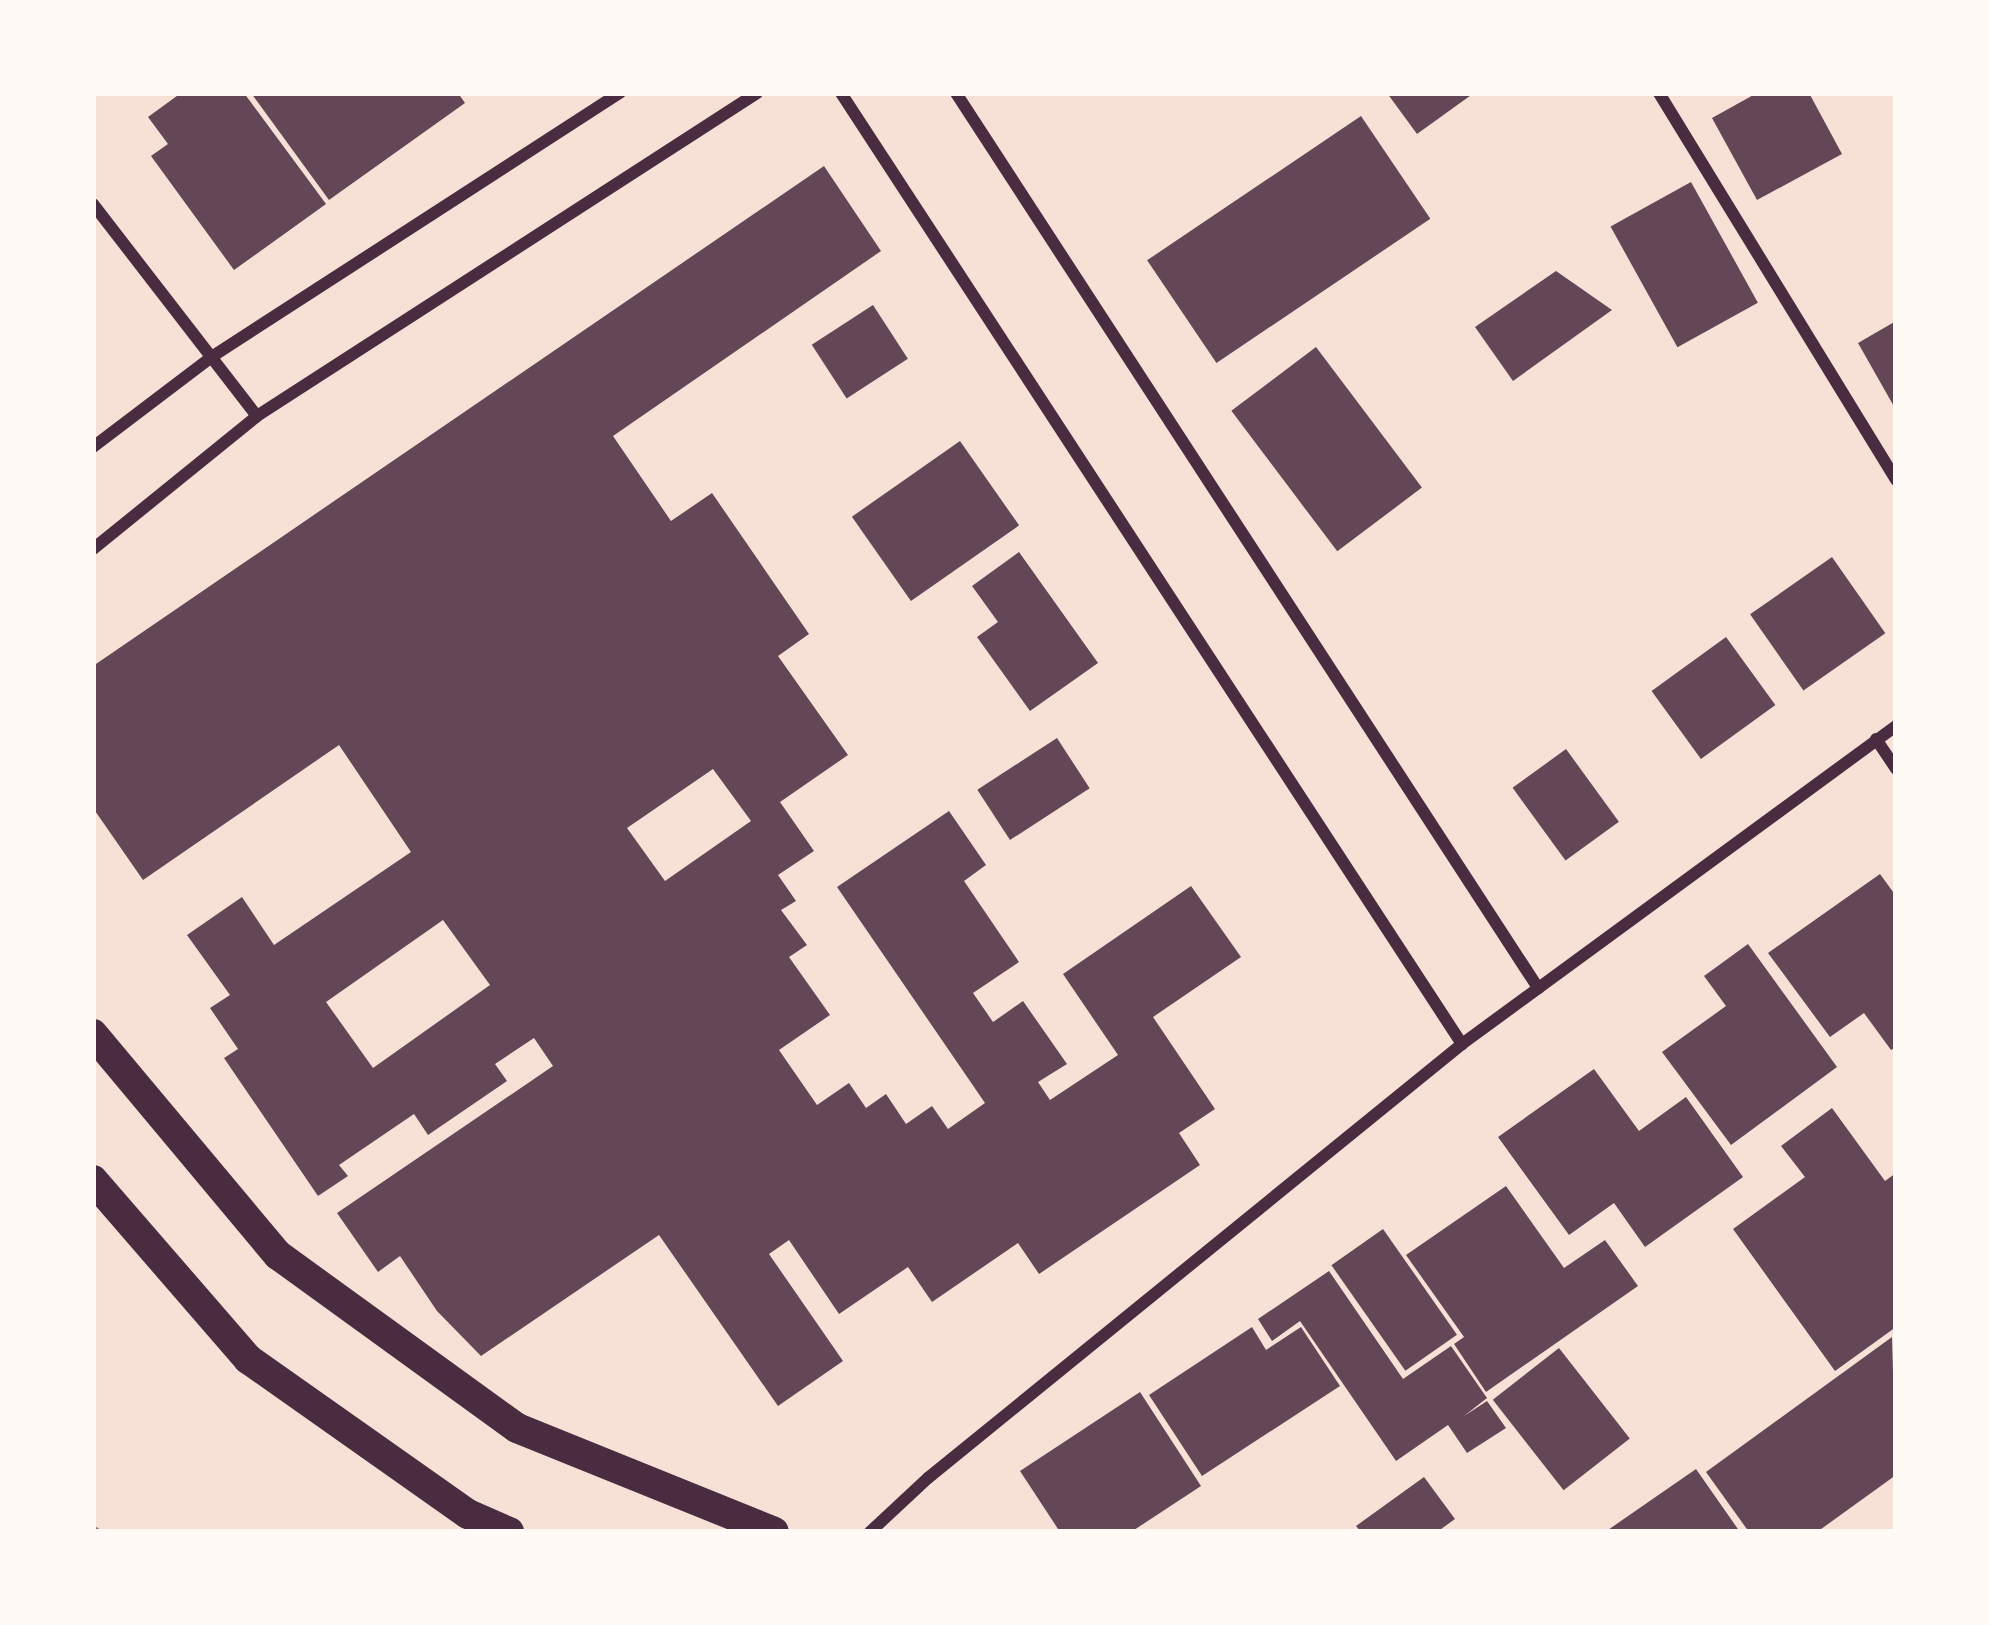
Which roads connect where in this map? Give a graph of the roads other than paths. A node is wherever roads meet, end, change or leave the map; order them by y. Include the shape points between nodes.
1 (620, 93) edge
2 (757, 93) edge
3 (841, 93) edge
4 (956, 93) edge
5 (1659, 93) edge
6 (93, 204) edge
7 (213, 356) junction
8 (256, 416) junction
9 (93, 447) edge
10 (1896, 480) edge
11 (93, 549) edge
12 (1896, 727) edge
13 (1876, 740) junction
14 (1896, 769) edge
15 (1538, 988) junction
16 (93, 1034) edge
17 (1462, 1044) junction
18 (93, 1180) edge
19 (509, 1532) edge
20 (774, 1532) edge
21 (871, 1532) edge

1 - 7 street
2 - 8 street
3 - 17 street
4 - 15 street
5 - 10 street
6 - 7 street
7 - 8 street
7 - 9 street
8 - 11 street
12 - 13 street
13 - 14 street
13 - 15 street
15 - 17 street
16 - 20 main road via 278,1255 517,1428
17 - 21 street
18 - 19 main road via 248,1359 468,1514

